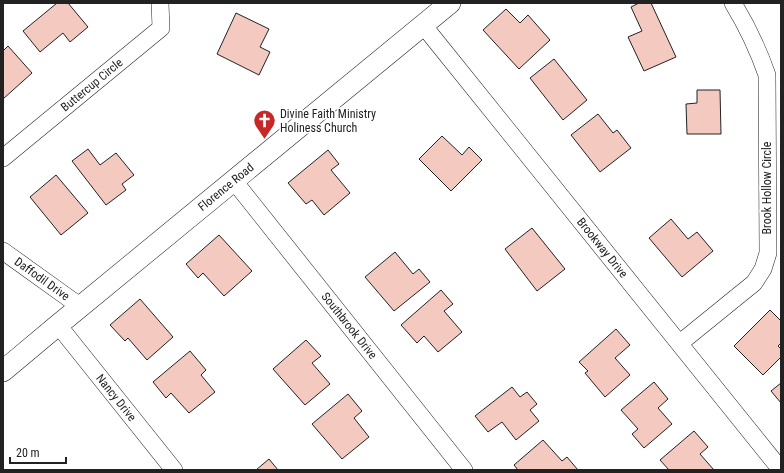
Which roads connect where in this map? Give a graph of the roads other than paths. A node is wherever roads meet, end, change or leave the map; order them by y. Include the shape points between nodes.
1 (160, 3) edge
2 (450, 3) edge
3 (733, 3) edge
4 (423, 25) junction
5 (3, 158) edge
6 (234, 181) junction
7 (3, 251) edge
8 (81, 306) junction
9 (58, 325) junction
10 (680, 343) junction
11 (3, 371) edge
12 (174, 470) edge
13 (464, 470) edge
14 (780, 470) edge

1 - 5 street, Buttercup Circle via 162,28
2 - 4 street, Florence Road
3 - 10 street, Brook Hollow Circle via 760,53 767,75 768,253 763,269 754,283
4 - 6 street, Florence Road
4 - 10 street, Brookway Drive
6 - 8 street, Florence Road
6 - 13 street, Southbrook Drive
7 - 8 street, Daffodil Drive
8 - 9 street, Florence Road
9 - 11 street, Florence Road
9 - 12 street, Nancy Drive
10 - 14 street, Brookway Drive

